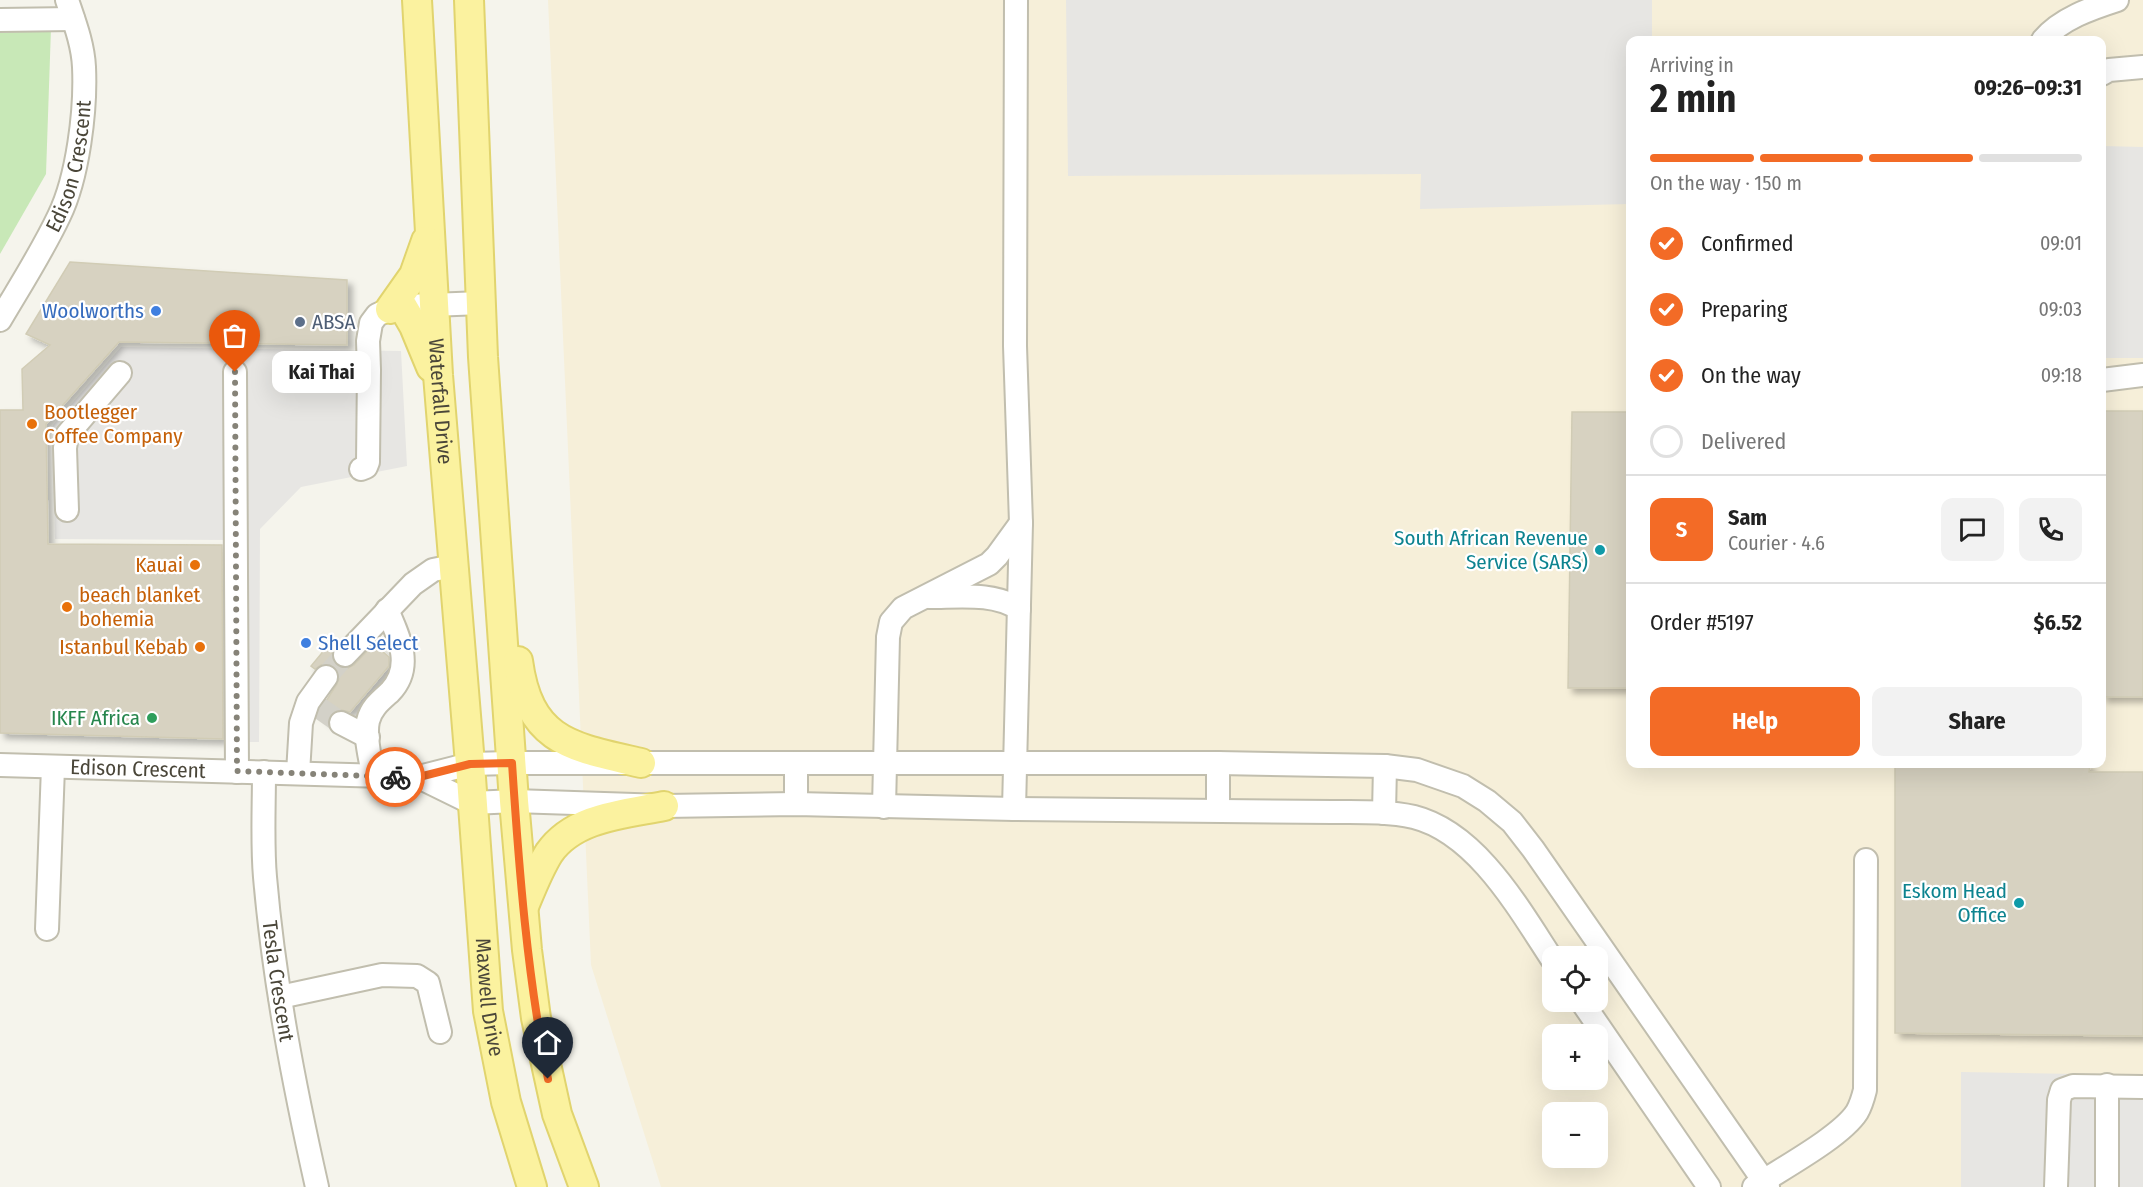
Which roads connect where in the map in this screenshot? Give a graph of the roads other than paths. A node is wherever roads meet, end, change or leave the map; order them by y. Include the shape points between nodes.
1 (417, 0) edge
2 (469, 0) edge
3 (1016, 0) edge
4 (2117, 0) edge
5 (70, 9) edge
6 (0, 20) edge
7 (2047, 36) edge
8 (2143, 67) edge
9 (2106, 72) edge
10 (429, 230) junction
11 (481, 303) junction
12 (435, 304) junction
13 (396, 308) junction
14 (0, 320) edge
15 (235, 372) dead end
16 (120, 373) dead end
17 (438, 375) junction
18 (2143, 375) edge
19 (2106, 380) edge
20 (362, 469) dead end
21 (67, 510) dead end
22 (1021, 523) junction
23 (453, 566) junction
24 (925, 597) junction
25 (501, 607) junction
26 (1019, 609) junction
27 (387, 610) junction
28 (345, 655) tunnel mouth
29 (326, 678) tunnel mouth
30 (341, 723) tunnel mouth
31 (368, 737) junction
32 (885, 762) junction
33 (512, 763) junction
34 (641, 763) junction
35 (1014, 763) junction
36 (1218, 763) junction
37 (470, 764) junction
38 (796, 764) junction
39 (0, 765) edge
40 (1386, 766) junction
41 (53, 767) junction
42 (237, 771) junction
43 (264, 772) junction
44 (298, 773) junction
45 (374, 776) junction
46 (419, 777) junction
47 (514, 801) junction
48 (472, 803) junction
49 (796, 804) junction
50 (664, 806) junction
51 (884, 807) junction
52 (1014, 809) junction
53 (1218, 810) junction
54 (1384, 813) junction
55 (1866, 860) dead end
56 (523, 908) junction
57 (47, 929) dead end
58 (1543, 946) edge
59 (280, 997) junction
60 (1589, 1012) edge
61 (440, 1032) dead end
62 (2106, 1086) junction
63 (2143, 1087) edge
64 (1762, 1185) edge
65 (317, 1187) edge
66 (532, 1187) edge
67 (584, 1187) edge
68 (1709, 1187) edge
69 (2056, 1187) edge
70 (2107, 1187) edge

1 - 10 main road, Waterfall Drive
2 - 11 main road
3 - 22 street via 1015,346
4 - 7 street via 2097,6
5 - 6 street
5 - 14 street, Edison Crescent via 84,65 79,143 69,189 60,215
8 - 9 street
10 - 12 main road, Waterfall Drive
10 - 13 main road via 418,267
11 - 12 street
11 - 25 main road
12 - 13 street
12 - 17 main road, Waterfall Drive
13 - 17 main road via 414,326 428,362
13 - 20 street via 377,315 369,332 369,462
15 - 42 street
16 - 21 street via 68,435
17 - 23 main road, Waterfall Drive
18 - 19 street
22 - 24 street via 989,564
22 - 26 street
23 - 27 street via 433,570 412,584
23 - 37 main road, Waterfall Drive
24 - 26 street via 994,598
24 - 32 street via 903,608 891,621
25 - 33 main road
25 - 34 main road via 524,690 540,722 570,744
26 - 35 street
27 - 28 street
27 - 31 street via 398,636 404,667 392,690 372,710
29 - 44 street via 301,723
30 - 31 street
31 - 45 street
32 - 35 street, Edison Crescent
32 - 38 street, Edison Crescent
32 - 51 street
33 - 34 street, Edison Crescent
33 - 37 street, Edison Crescent
33 - 47 main road
34 - 38 street, Edison Crescent
35 - 36 street, Edison Crescent
35 - 52 street
36 - 40 street, Edison Crescent
36 - 53 street
37 - 46 street, Edison Crescent
37 - 48 main road, Waterfall Drive
38 - 49 street
39 - 41 street, Edison Crescent
40 - 54 street
40 - 64 street, Edison Crescent via 1417,770 1463,786 1512,822
41 - 42 street, Edison Crescent
41 - 57 street
42 - 43 street, Edison Crescent
43 - 44 street, Edison Crescent
43 - 59 street, Tesla Crescent via 265,876
44 - 45 street, Edison Crescent
45 - 46 street, Edison Crescent
46 - 48 street, Edison Crescent
47 - 48 street, Edison Crescent
47 - 50 street, Edison Crescent
47 - 56 main road, Maxwell Drive
48 - 66 main road, Maxwell Drive via 488,1011 506,1102
49 - 50 street, Edison Crescent
49 - 51 street, Edison Crescent
50 - 56 main road via 582,825 551,851
51 - 52 street, Edison Crescent
52 - 53 street, Edison Crescent
53 - 54 street, Edison Crescent
54 - 58 street, Edison Crescent via 1415,817 1446,832 1482,860
55 - 64 street via 1862,1103 1847,1124
56 - 67 main road, Maxwell Drive via 536,1018 548,1079
59 - 61 street via 382,975 417,976 428,983
59 - 65 street, Tesla Crescent
60 - 68 street
62 - 63 street
62 - 69 street via 2067,1087 2060,1094
62 - 70 street

